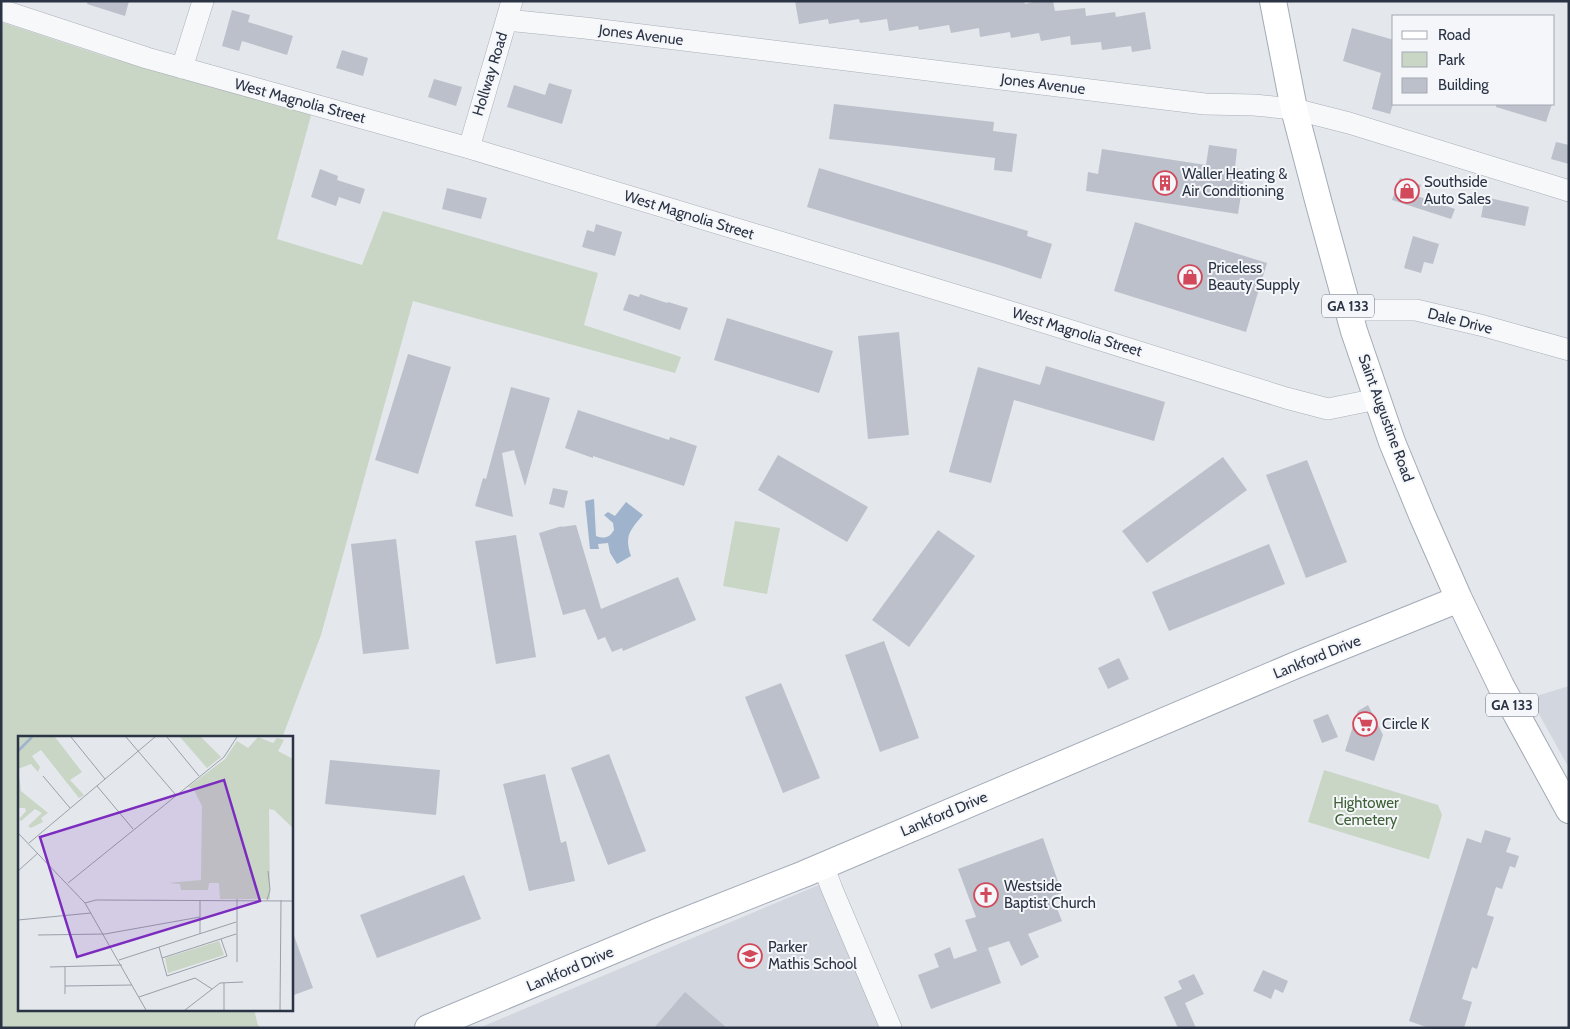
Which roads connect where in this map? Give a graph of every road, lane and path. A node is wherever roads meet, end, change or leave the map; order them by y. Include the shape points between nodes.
1 (203, 1) edge
2 (1273, 1) edge
3 (1, 10) edge
4 (510, 11) edge
5 (182, 68) junction
6 (1294, 109) junction
7 (469, 148) junction
8 (1569, 191) edge
9 (1349, 310) junction
10 (1569, 350) edge
11 (1377, 400) junction
12 (1459, 599) junction
13 (1569, 810) edge
14 (823, 865) junction
15 (428, 1028) edge
16 (891, 1028) edge

1 - 5 street
2 - 6 main road, Saint Augustine Road / GA 133
3 - 5 street, West Magnolia Street
4 - 6 street, Jones Avenue via 585,28 1205,104
4 - 7 street, Hollway Road
5 - 7 street, West Magnolia Street
6 - 8 street, Jones Avenue
6 - 9 main road, Saint Augustine Road / GA 133
7 - 11 street, West Magnolia Street via 994,306 1286,398 1328,409
9 - 10 street, Dale Drive via 1416,310
9 - 11 main road, Saint Augustine Road / GA 133
11 - 12 main road, Saint Augustine Road / GA 133
12 - 13 main road, Saint Augustine Road / GA 133 via 1501,686
12 - 14 main road, Lankford Drive
14 - 15 main road, Lankford Drive
14 - 16 street

